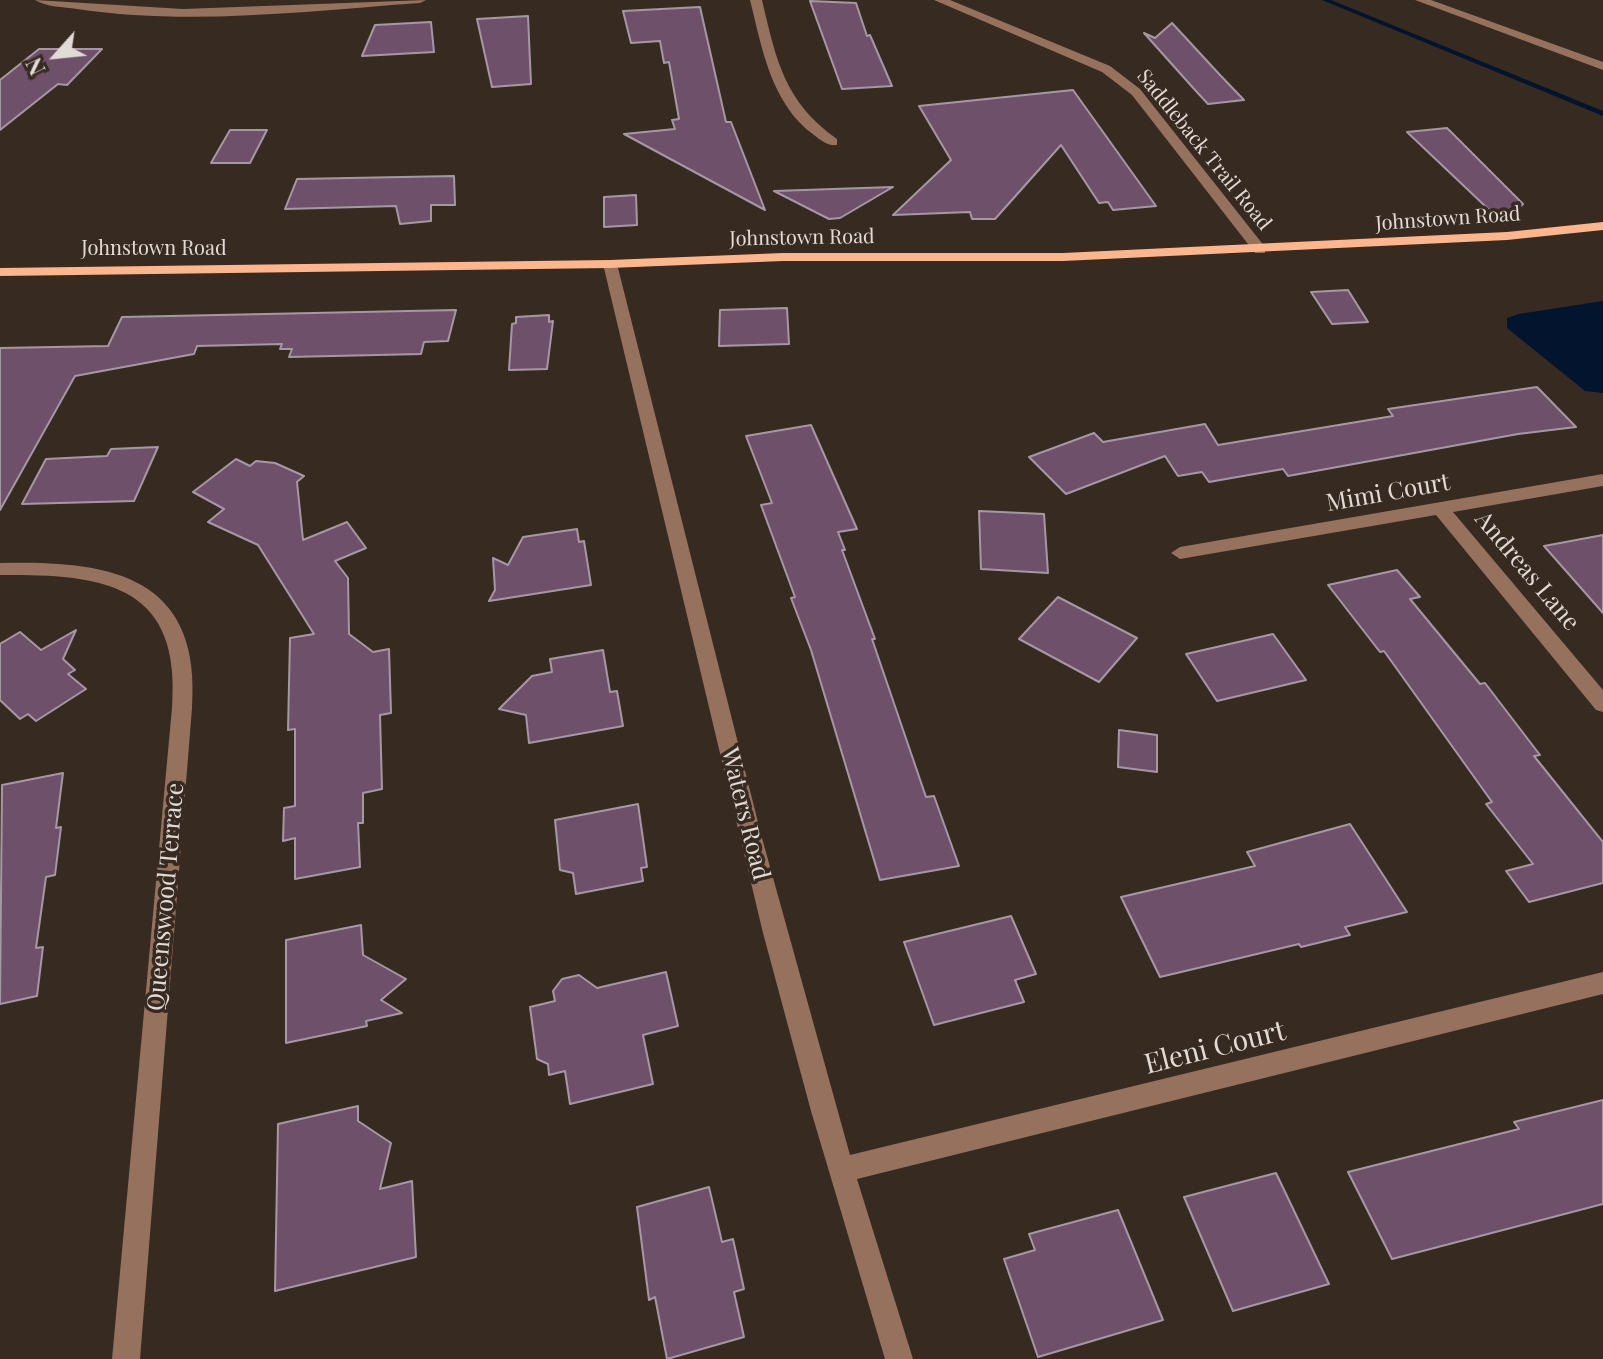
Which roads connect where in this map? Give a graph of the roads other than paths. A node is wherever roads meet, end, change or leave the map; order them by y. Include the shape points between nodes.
1 (41, 0) edge
2 (420, 0) edge
3 (756, 0) edge
4 (940, 0) edge
5 (1421, 0) edge
6 (364, 2) edge
7 (1603, 66) edge
8 (832, 142) dead end
9 (1603, 226) edge
10 (1260, 250) junction
11 (610, 264) junction
12 (0, 272) edge
13 (1603, 480) edge
14 (1441, 509) junction
15 (1180, 553) dead end
16 (0, 569) edge
17 (1603, 704) edge
18 (1603, 983) edge
19 (842, 1170) junction
20 (126, 1359) edge
21 (899, 1359) edge

1 - 6 street via 165,12
2 - 6 street
3 - 8 street via 775,73 789,103 810,129
4 - 10 street, Saddleback Trail Road via 1122,79
5 - 7 street
9 - 10 main road, Johnstown Road
10 - 11 main road, Johnstown Road
11 - 12 main road, Johnstown Road
11 - 19 street, Waters Road via 771,921
13 - 14 street, Mimi Court
14 - 15 street, Mimi Court
14 - 17 street, Andreas Lane
16 - 20 street, Queenswood Terrace via 61,567 107,577 148,598 168,619 179,642 180,729
18 - 19 street, Eleni Court
19 - 21 street, Waters Road

